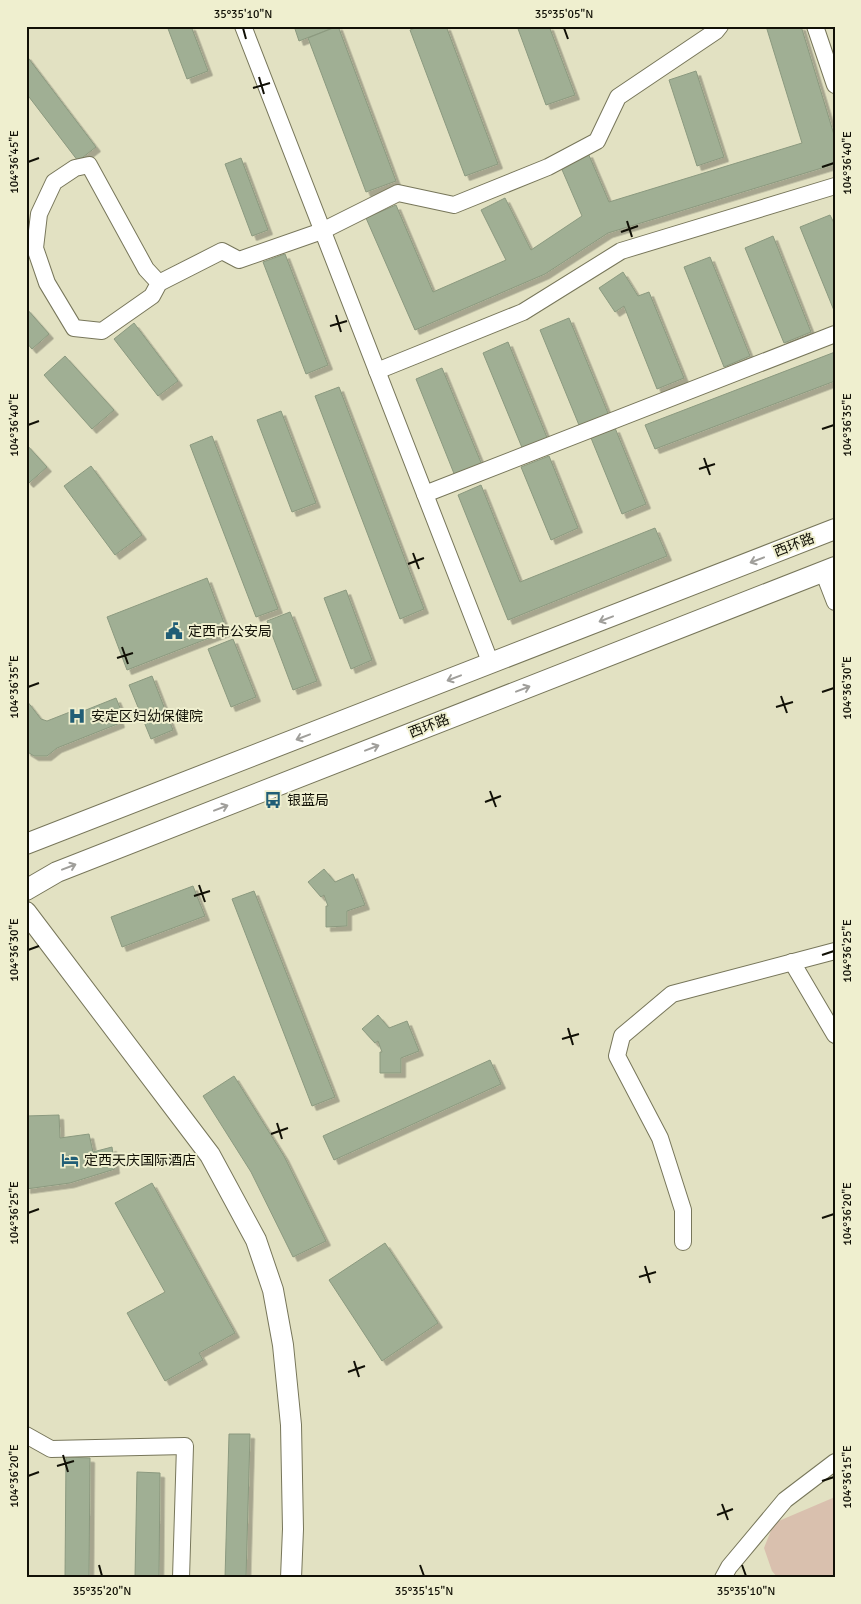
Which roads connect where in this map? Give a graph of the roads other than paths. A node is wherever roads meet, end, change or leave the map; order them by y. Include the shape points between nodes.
1 (243, 26) edge
2 (720, 26) edge
3 (815, 26) edge
4 (835, 85) edge
5 (835, 186) edge
6 (322, 231) junction
7 (159, 283) junction
8 (835, 334) edge
9 (377, 371) junction
10 (425, 494) junction
11 (835, 529) edge
12 (829, 569) edge
13 (835, 602) edge
14 (491, 664) junction
15 (26, 844) edge
16 (26, 890) edge
17 (26, 912) edge
18 (835, 951) edge
19 (792, 962) junction
20 (835, 1035) edge
21 (683, 1242) dead end
22 (26, 1435) edge
23 (835, 1462) edge
24 (181, 1578) edge
25 (291, 1578) edge
26 (723, 1578) edge

1 - 6 street
2 - 6 street via 618,97 597,141 548,167 454,205 398,193
3 - 4 street
5 - 9 street via 621,251 523,312
6 - 7 street via 240,260 222,251
6 - 9 street
7 - 7 street via 152,296 102,331 74,328 47,283 36,248 39,214 54,182 75,168 89,165 146,269
8 - 10 street
9 - 10 street
10 - 14 street
11 -> 14 main road, 西环路
12 - 13 street
16 -> 12 main road, 西环路 via 57,872
14 -> 15 main road, 西环路
17 - 25 main road via 210,1155 256,1240 273,1290 283,1345 290,1416
18 - 19 street
19 - 20 street
19 - 21 street via 672,994 622,1036 617,1056 660,1138 683,1210
22 - 24 street via 50,1449 185,1446
23 - 26 street via 785,1500

